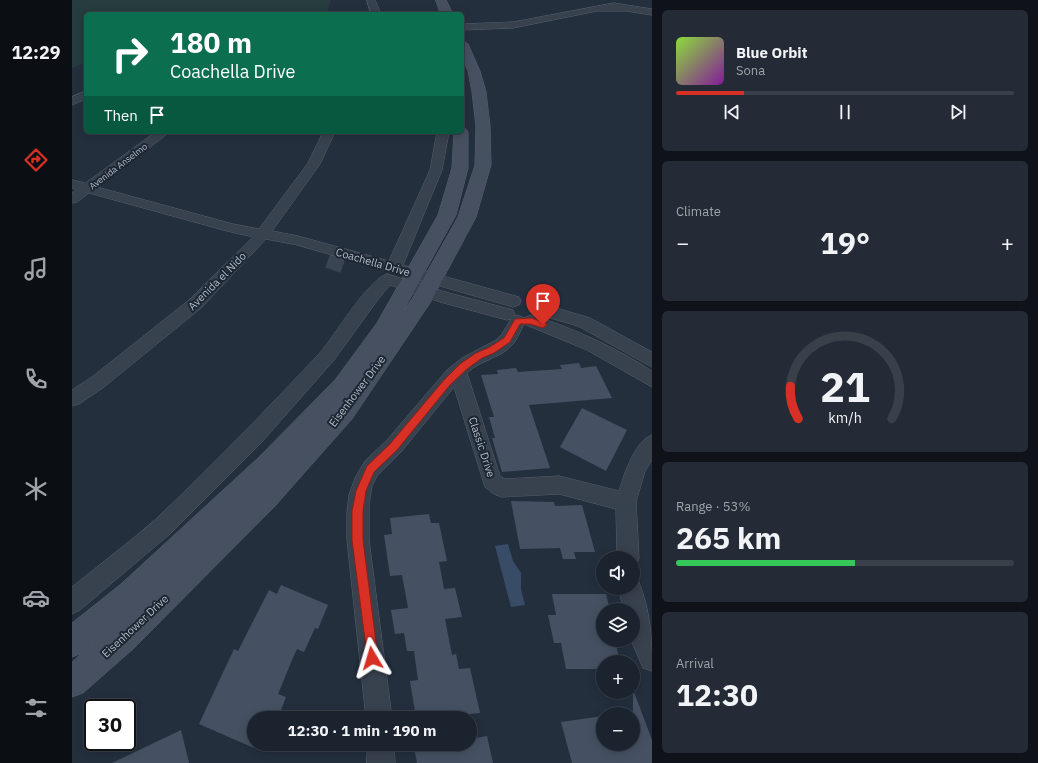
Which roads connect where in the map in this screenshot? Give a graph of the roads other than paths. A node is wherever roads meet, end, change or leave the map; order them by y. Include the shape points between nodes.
1 (371, 0) edge
2 (441, 0) edge
3 (570, 5) junction
4 (625, 8) junction
5 (581, 11) junction
6 (375, 12) edge
7 (446, 12) edge
8 (652, 12) edge
9 (540, 21) junction
10 (464, 27) edge
11 (464, 48) edge
12 (84, 95) edge
13 (72, 102) edge
14 (161, 134) edge
15 (328, 134) edge
16 (443, 134) edge
17 (461, 134) edge
18 (72, 184) edge
19 (86, 189) junction
20 (72, 199) edge
21 (261, 237) junction
22 (328, 260) tunnel mouth
23 (345, 266) tunnel mouth
24 (411, 279) junction
25 (521, 313) junction
26 (652, 360) edge
27 (458, 372) junction
28 (652, 380) edge
29 (72, 399) edge
30 (652, 443) edge
31 (626, 502) junction
32 (628, 551) edge
33 (632, 595) edge
34 (72, 602) edge
35 (72, 642) edge
36 (652, 660) edge
37 (72, 682) edge
38 (378, 711) edge
39 (381, 751) edge
40 (381, 763) edge

1 - 6 street
2 - 7 main road
3 - 4 street via 590,4
3 - 5 street
3 - 9 street via 545,15
4 - 5 street
4 - 8 street
5 - 9 street
9 - 10 street
11 - 24 main road, Eisenhower Drive via 474,71 479,92 484,165 467,217
12 - 13 street
14 - 19 street, Avenida Anselmo
15 - 21 street, Avenida el Nido via 314,164
16 - 24 street, Eisenhower Drive
17 - 24 main road, Eisenhower Drive via 460,168 447,216
18 - 19 street, Coachella Drive
19 - 20 street, Avenida Anselmo
19 - 21 street, Coachella Drive
21 - 22 street, Coachella Drive
21 - 24 street, Coachella Drive via 298,241
21 - 29 street, Avenida el Nido via 195,304 98,382
23 - 24 street, Coachella Drive
24 - 25 street, Coachella Drive
24 - 34 street, Eisenhower Drive via 373,294 328,355 254,437 163,526
24 - 35 main road, Eisenhower Drive via 384,328 343,386 267,465 148,578
24 - 37 main road, Eisenhower Drive via 344,412 266,498 123,639
25 - 26 street, Coachella Drive via 584,322
25 - 27 street via 507,340 491,351 479,355
25 - 28 street, Coachella Drive via 609,352
27 - 31 street, Classic Drive via 492,481 501,488 559,485
27 - 38 street via 393,447 370,469 361,491 357,511 358,540
30 - 31 street via 636,469
31 - 32 street
33 - 36 street via 644,645
39 - 40 street

